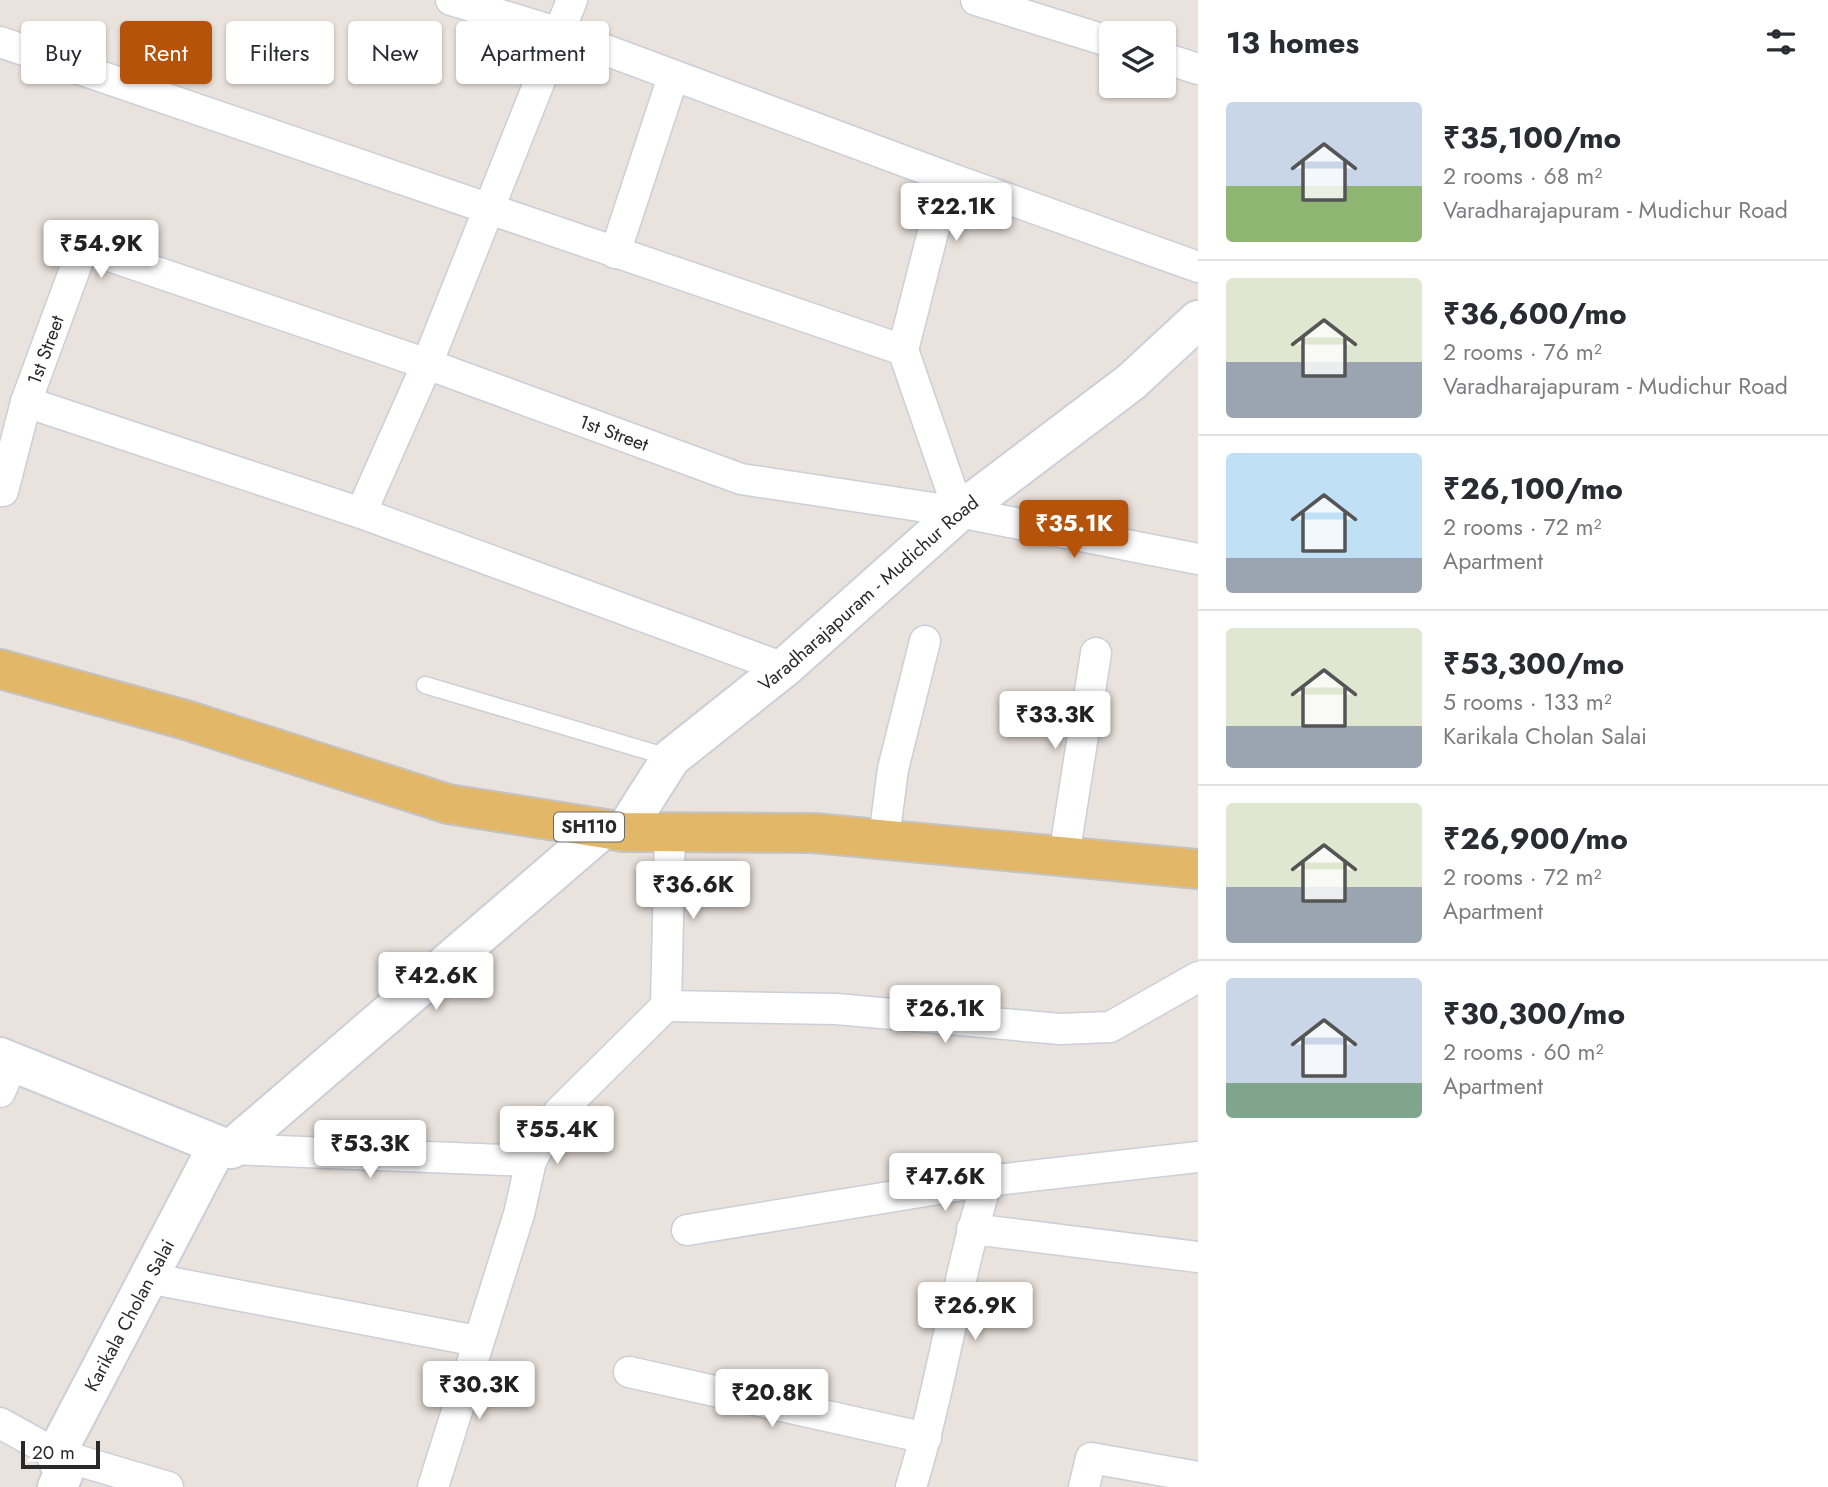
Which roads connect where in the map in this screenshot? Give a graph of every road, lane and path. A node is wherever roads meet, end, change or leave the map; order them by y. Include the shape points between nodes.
1 (451, 0) edge
2 (572, 0) edge
3 (976, 0) edge
4 (520, 21) edge
5 (564, 21) edge
6 (1099, 38) edge
7 (0, 42) edge
8 (609, 52) edge
9 (1176, 62) edge
10 (1198, 69) edge
11 (673, 77) junction
12 (540, 84) edge
13 (947, 177) junction
14 (490, 208) junction
15 (615, 253) junction
16 (1198, 267) edge
17 (1198, 320) edge
18 (903, 350) junction
19 (427, 364) junction
20 (26, 402) junction
21 (3, 491) dead end
22 (959, 512) junction
23 (361, 513) junction
24 (1198, 559) edge
25 (925, 641) dead end
26 (1096, 653) dead end
27 (784, 668) junction
28 (0, 669) edge
29 (425, 685) dead end
30 (671, 758) junction
31 (613, 830) junction
32 (670, 834) junction
33 (884, 838) junction
34 (1064, 856) junction
35 (1198, 869) edge
36 (1198, 977) edge
37 (666, 1006) junction
38 (4, 1070) edge
39 (224, 1147) junction
40 (1198, 1157) edge
41 (531, 1161) junction
42 (986, 1181) junction
43 (972, 1229) junction
44 (687, 1230) dead end
45 (1198, 1258) edge
46 (148, 1279) junction
47 (477, 1340) junction
48 (629, 1372) dead end
49 (0, 1423) edge
50 (926, 1438) junction
51 (57, 1471) edge
52 (1198, 1477) edge
53 (168, 1487) edge
54 (433, 1487) edge
55 (911, 1487) edge
56 (1084, 1487) edge

1 - 4 street
2 - 5 street
3 - 6 street
7 - 14 street
8 - 11 street
9 - 10 street
11 - 13 street
11 - 15 street
12 - 14 street
13 - 16 street
13 - 18 street
14 - 15 street
14 - 19 street
15 - 18 street
17 - 22 street, Varadharajapuram - Mudichur Road via 1131,382
18 - 22 street
19 - 20 street, 1st Street via 83,247
19 - 22 street, 1st Street via 741,479
19 - 23 street
20 - 21 street
20 - 23 street, 1st Street
22 - 24 street, 1st Street
22 - 27 street, Varadharajapuram - Mudichur Road
23 - 27 street, 1st Street
25 - 33 street via 894,769
26 - 34 street
27 - 30 street, Varadharajapuram - Mudichur Road
28 - 31 main road, SH110 via 186,720 448,804
29 - 30 lane
30 - 31 street, Varadharajapuram - Mudichur Road
31 - 32 main road, SH110
31 - 39 street, Karikala Cholan Salai
32 - 33 main road, SH110 via 814,833
32 - 37 street
33 - 34 main road, SH110
34 - 35 main road, SH110
36 - 37 street via 1110,1027 1060,1029 835,1009
37 - 41 street via 558,1112
38 - 39 street
39 - 41 street
39 - 46 street, Karikala Cholan Salai
40 - 42 street
41 - 47 street via 519,1214
42 - 43 street
42 - 44 street
43 - 45 street
43 - 50 street
46 - 47 street
46 - 51 street, Karikala Cholan Salai
47 - 54 street
48 - 50 street
49 - 51 street
50 - 55 street
51 - 53 street
52 - 56 street via 1091,1458

